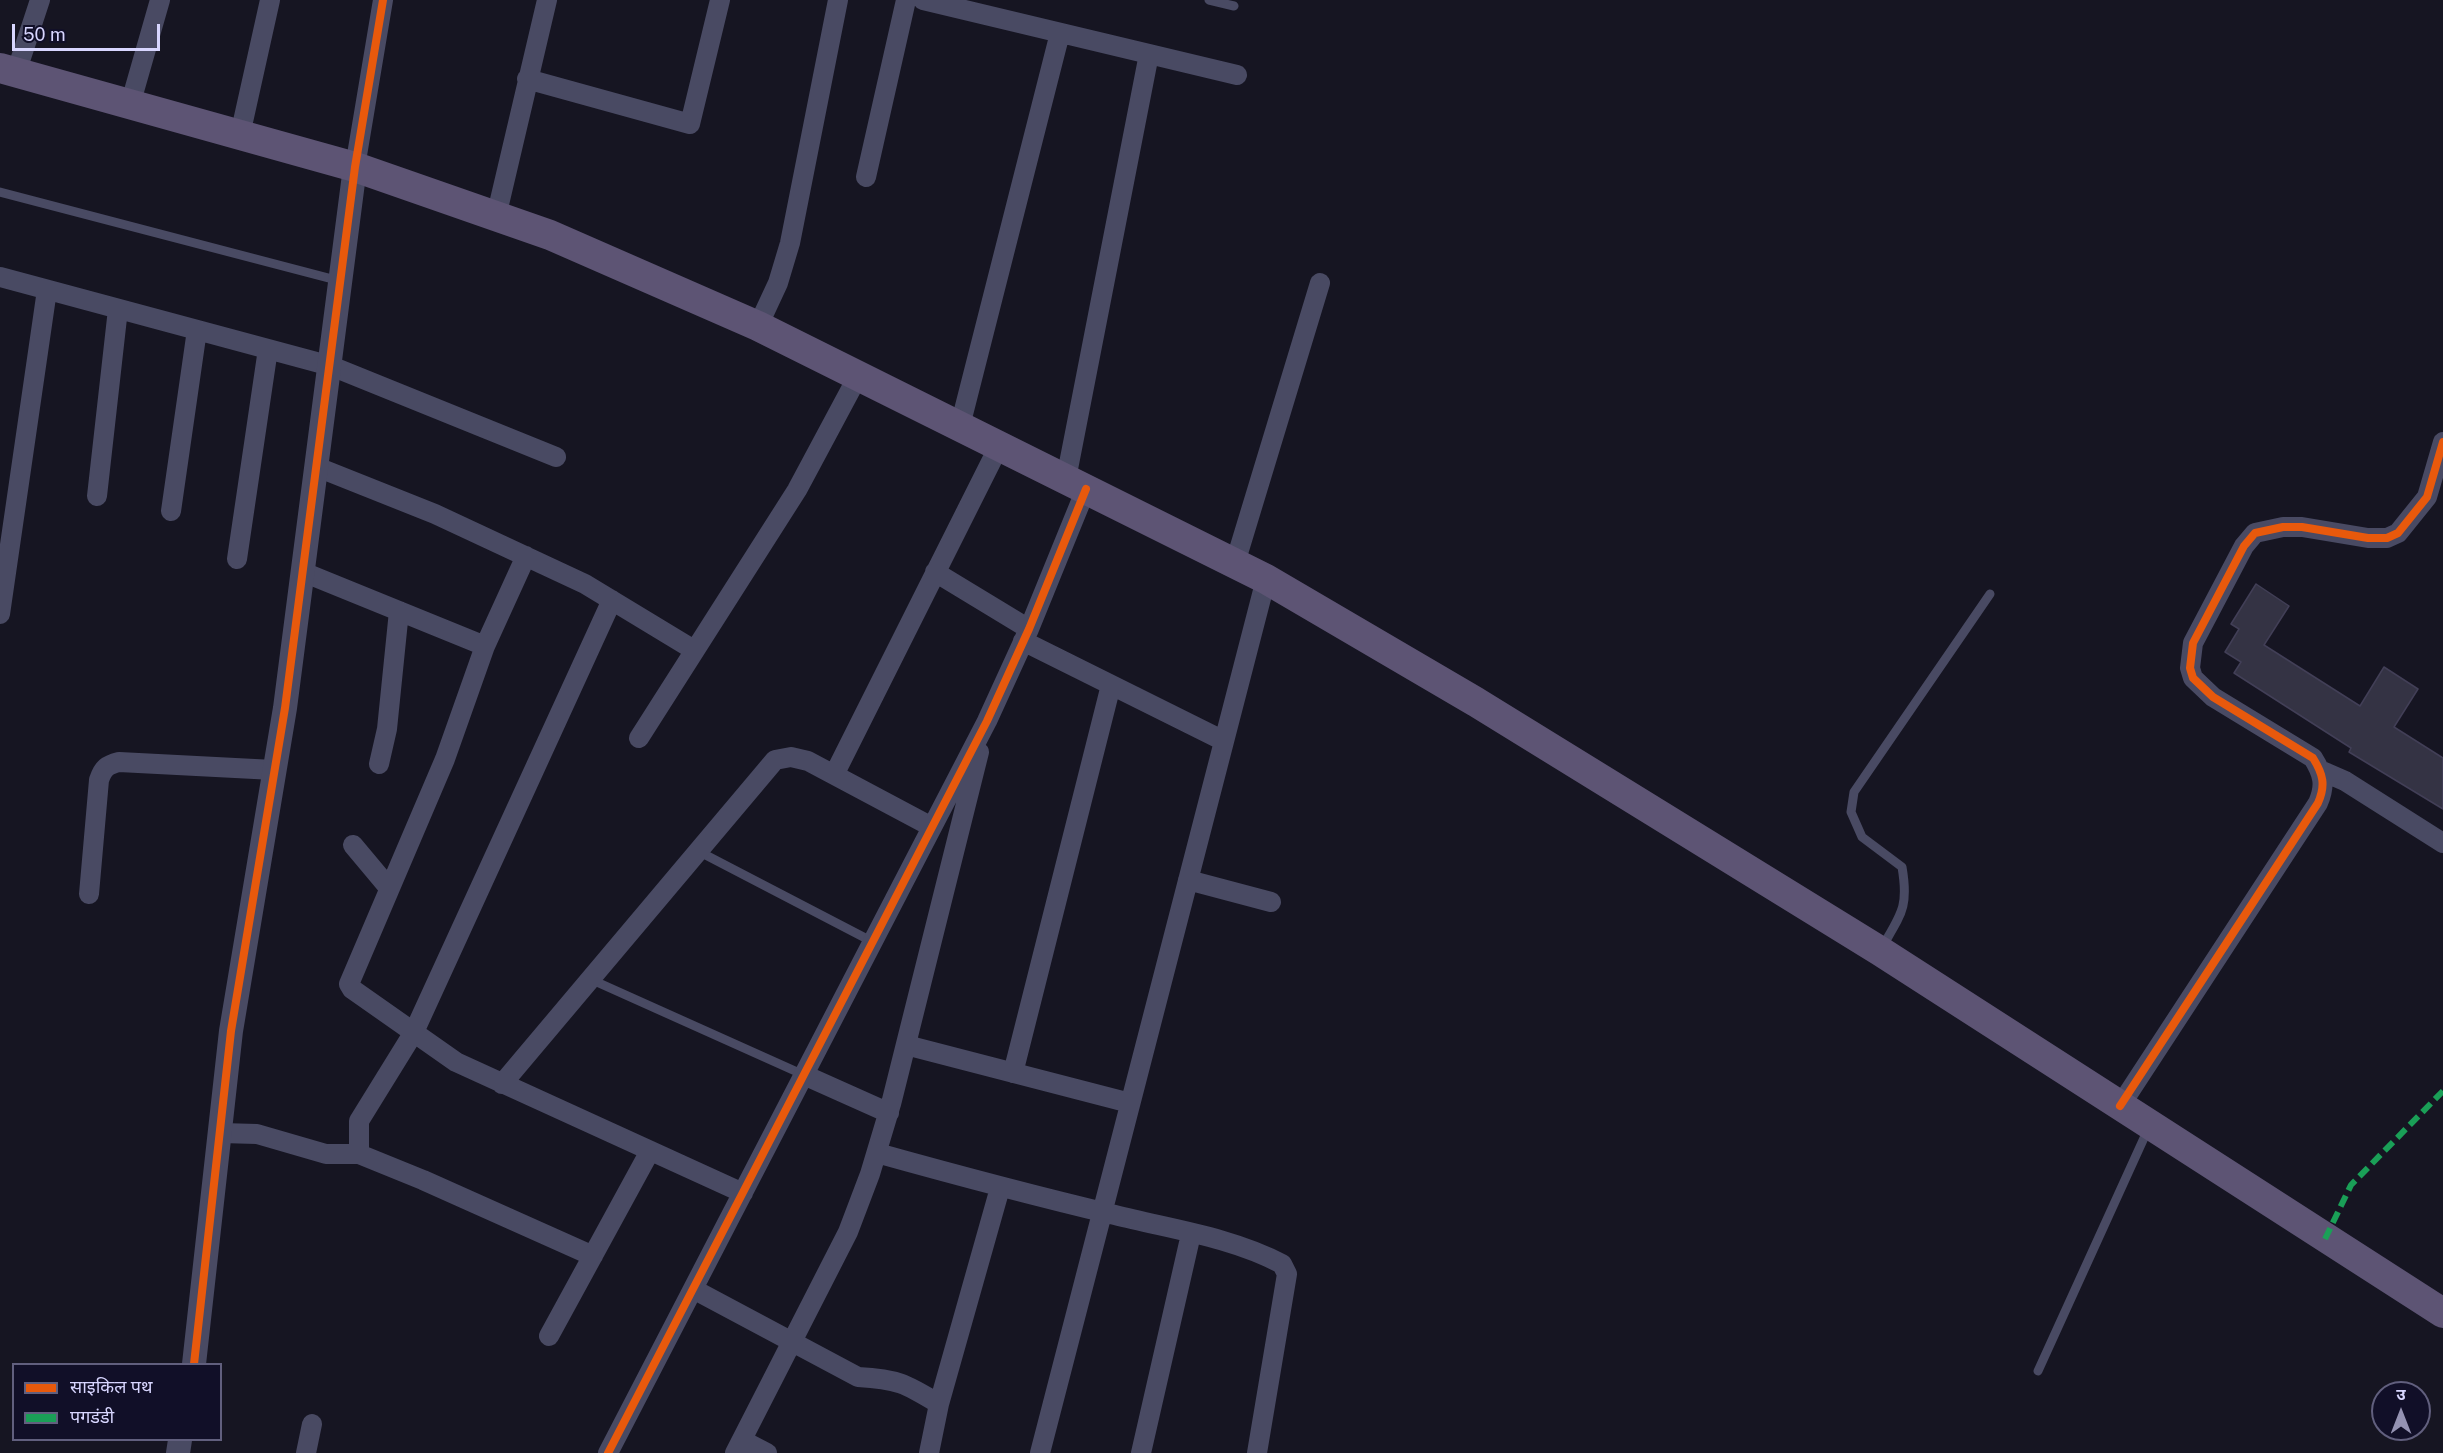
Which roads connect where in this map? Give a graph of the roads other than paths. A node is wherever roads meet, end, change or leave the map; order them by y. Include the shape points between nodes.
1 (40, 0) edge
2 (160, 0) edge
3 (270, 0) edge
4 (383, 0) edge
5 (547, 0) edge
6 (720, 0) edge
7 (838, 0) edge
8 (906, 0) edge
9 (923, 0) edge
10 (1209, 0) edge
11 (1234, 6) dead end
12 (1060, 33) junction
13 (1149, 54) junction
14 (8, 71) edge
15 (1237, 75) dead end
16 (527, 79) junction
17 (130, 105) junction
18 (240, 135) junction
19 (355, 167) junction
20 (866, 177) dead end
21 (0, 192) edge
22 (496, 217) junction
23 (0, 277) edge
24 (341, 281) junction
25 (1320, 283) dead end
26 (47, 290) junction
27 (118, 309) junction
28 (758, 326) junction
29 (197, 330) junction
30 (268, 349) junction
31 (330, 366) junction
32 (858, 376) junction
33 (960, 426) junction
34 (2443, 442) edge
35 (999, 446) junction
36 (556, 458) dead end
37 (317, 467) junction
38 (1076, 484) junction
39 (97, 496) dead end
40 (171, 511) dead end
41 (526, 556) junction
42 (237, 559) dead end
43 (1235, 563) junction
44 (303, 572) junction
45 (935, 572) junction
46 (1266, 579) junction
47 (1990, 594) dead end
48 (612, 600) junction
49 (399, 611) junction
50 (0, 614) edge
51 (1026, 635) junction
52 (485, 646) junction
53 (694, 650) junction
54 (1111, 685) junction
55 (987, 721) junction
56 (639, 738) dead end
57 (1224, 741) junction
58 (380, 764) dead end
59 (274, 770) junction
60 (2322, 771) junction
61 (835, 773) junction
62 (932, 826) junction
63 (2443, 843) edge
64 (353, 845) dead end
65 (698, 851) junction
66 (1188, 880) junction
67 (389, 888) junction
68 (89, 894) dead end
69 (1271, 902) dead end
70 (873, 942) junction
71 (1880, 951) junction
72 (590, 979) junction
73 (414, 1032) junction
74 (906, 1045) junction
75 (1013, 1073) junction
76 (804, 1075) junction
77 (502, 1084) junction
78 (1130, 1103) junction
79 (2120, 1106) junction
80 (889, 1113) junction
81 (2150, 1125) junction
82 (221, 1133) junction
83 (650, 1151) junction
84 (877, 1153) junction
85 (359, 1154) junction
86 (1000, 1188) junction
87 (743, 1193) junction
88 (1102, 1212) junction
89 (1191, 1234) junction
90 (593, 1256) junction
91 (693, 1289) junction
92 (2443, 1313) edge
93 (549, 1336) dead end
94 (793, 1340) junction
95 (194, 1363) edge
96 (2038, 1371) dead end
97 (939, 1404) junction
98 (312, 1424) dead end
99 (738, 1447) edge
100 (306, 1453) edge
101 (608, 1453) edge
102 (767, 1453) edge
103 (928, 1453) edge
104 (1040, 1453) edge
105 (1141, 1453) edge
106 (1257, 1453) edge

1 - 14 street
2 - 17 street
3 - 18 street
4 - 19 street
5 - 16 street
6 - 16 street via 690,124
7 - 28 street via 790,243 778,283
8 - 20 street
9 - 12 street
10 - 11 lane
12 - 13 street
12 - 33 street
13 - 15 street
13 - 38 street
14 - 17 main road
16 - 22 street
17 - 18 main road
18 - 19 main road
19 - 22 main road
19 - 24 street
21 - 24 lane
22 - 28 main road via 550,236
23 - 26 street
24 - 31 street
25 - 43 street
26 - 27 street
26 - 50 street
27 - 29 street
27 - 39 street
28 - 32 main road
29 - 30 street
29 - 40 street
30 - 31 street
30 - 42 street
31 - 36 street
31 - 37 street
32 - 33 main road
32 - 53 street via 797,490
33 - 35 main road
34 - 60 street via 2427,497 2398,533 2387,538 2368,538 2302,527 2255,533 2244,546 2193,643 2190,668 2198,685 2313,758
35 - 38 main road
35 - 45 street
37 - 41 street
37 - 44 street
38 - 43 main road
38 - 51 street
41 - 48 street
41 - 52 street
43 - 46 main road
44 - 49 street
44 - 59 street
45 - 51 street
45 - 61 street
46 - 57 street
46 - 71 main road via 1476,702
47 - 71 lane via 1854,792 1851,812 1862,837 1902,867 1904,876 1904,908
48 - 53 street
48 - 73 street
49 - 52 street
49 - 58 street
51 - 54 street
51 - 55 street
52 - 67 street via 445,759
53 - 56 street
54 - 57 street
54 - 75 street
55 - 62 street
55 - 74 street
57 - 66 street
59 - 68 street via 109,764 99,780
59 - 82 street via 231,1031
60 - 63 street via 2345,781
60 - 79 street via 2324,782 2318,803
61 - 62 street
61 - 65 street via 791,757 775,760
62 - 70 street
64 - 67 street
65 - 70 lane
65 - 72 street
66 - 69 street
66 - 78 street
67 - 73 street via 349,984 352,990
70 - 76 street
71 - 79 main road
72 - 76 lane
72 - 77 street
73 - 77 street via 456,1062
73 - 85 street via 359,1121
74 - 75 street
74 - 80 street
75 - 78 street
76 - 80 street
76 - 87 street
77 - 83 street
78 - 88 street
79 - 81 main road
80 - 84 street
81 - 92 main road
81 - 96 lane
82 - 85 street via 257,1134 326,1154
82 - 95 street
83 - 87 street
83 - 90 street
84 - 86 street
84 - 94 street via 848,1232
85 - 90 street
86 - 88 street
86 - 97 street
87 - 91 street
88 - 89 street
88 - 104 street
89 - 105 street
89 - 106 street via 1271,1259 1282,1264 1287,1274
90 - 93 street
91 - 94 street
91 - 101 street
94 - 97 street via 858,1377 890,1378
94 - 99 street
97 - 103 street
98 - 100 street
99 - 102 street

